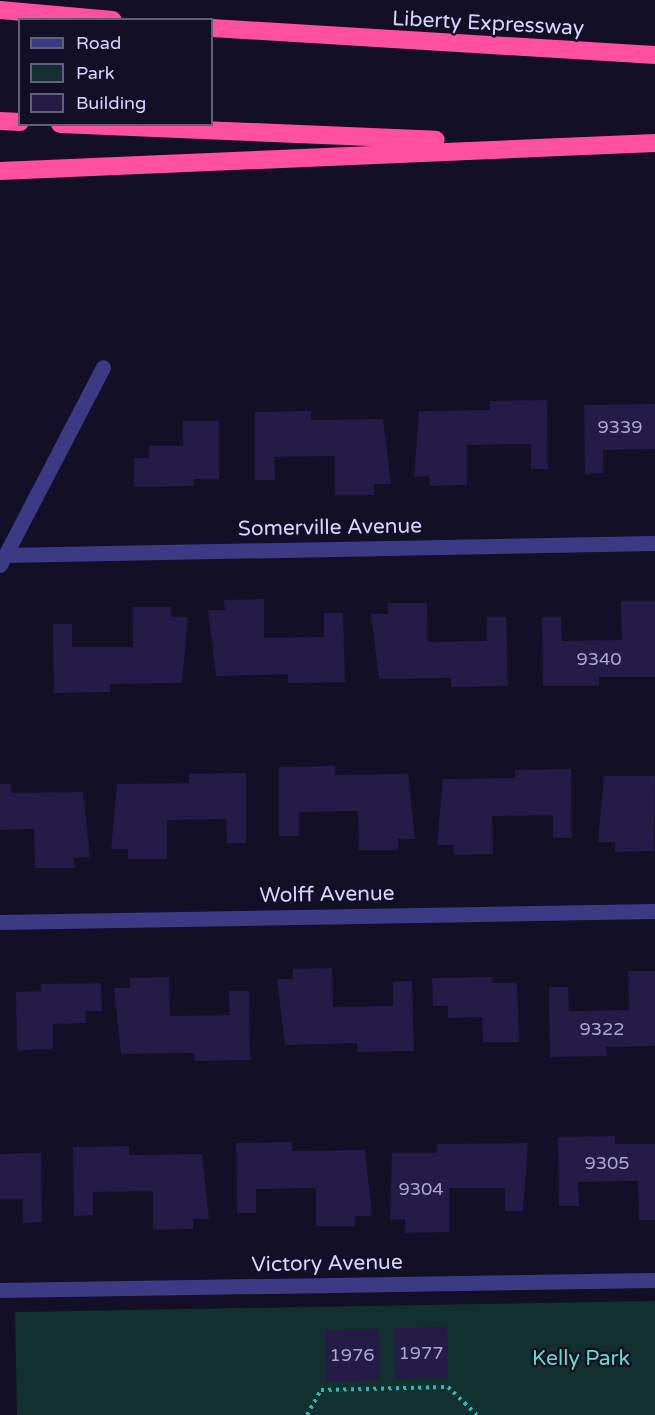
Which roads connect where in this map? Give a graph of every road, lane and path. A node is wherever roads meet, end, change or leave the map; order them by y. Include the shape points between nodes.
1 (0, 10) edge
2 (90, 18) edge
3 (213, 28) edge
4 (655, 55) edge
5 (0, 121) edge
6 (18, 122) edge
7 (94, 126) edge
8 (624, 143) junction
9 (655, 143) edge
10 (0, 171) edge
11 (103, 367) dead end
12 (655, 543) edge
13 (3, 560) edge
14 (655, 911) edge
15 (0, 922) edge
16 (655, 1280) edge
17 (0, 1290) edge
18 (307, 1415) edge
19 (477, 1415) edge

1 - 2 highway
3 - 4 highway, Liberty Expressway
5 - 6 highway
7 - 8 highway via 281,137
8 - 9 highway
8 - 10 highway
11 - 13 street
12 - 13 street, Somerville Avenue
14 - 15 street, Wolff Avenue
16 - 17 street, Victory Avenue
18 - 19 path via 321,1390 448,1387

